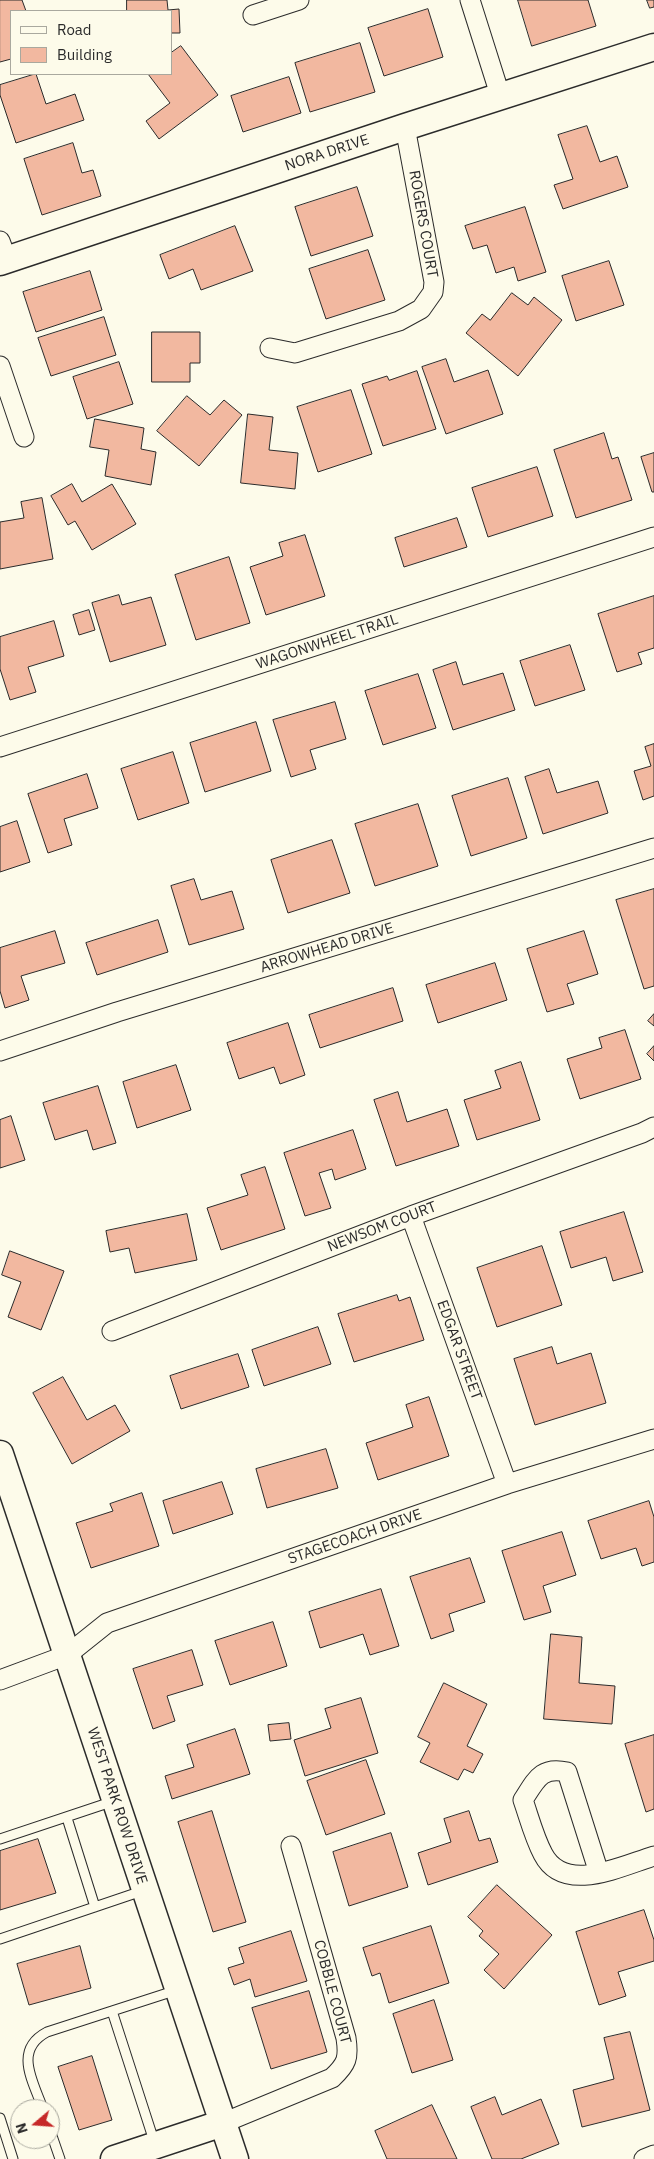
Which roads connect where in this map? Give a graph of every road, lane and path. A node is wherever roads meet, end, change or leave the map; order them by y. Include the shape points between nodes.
1 (299, 0) edge
2 (470, 0) edge
3 (253, 15) dead end
4 (654, 48) edge
5 (501, 98) junction
6 (405, 127) junction
7 (2, 254) edge
8 (270, 348) dead end
9 (0, 366) edge
10 (24, 436) dead end
11 (654, 537) edge
12 (0, 747) edge
13 (654, 848) edge
14 (0, 1051) edge
15 (654, 1127) edge
16 (411, 1216) junction
17 (112, 1332) dead end
18 (654, 1439) edge
19 (0, 1454) edge
20 (507, 1484) junction
21 (67, 1656) junction
22 (0, 1680) edge
23 (115, 1800) junction
24 (67, 1818) junction
25 (0, 1839) edge
26 (291, 1846) dead end
27 (654, 1856) edge
28 (599, 1873) junction
29 (145, 1890) junction
30 (95, 1907) junction
31 (0, 1939) edge
32 (178, 1989) junction
33 (112, 2011) junction
34 (40, 2099) edge
35 (0, 2118) edge
36 (222, 2122) junction
37 (156, 2145) junction
38 (654, 2155) edge
39 (13, 2159) edge
40 (114, 2159) edge
41 (235, 2159) edge
42 (644, 2159) edge

1 - 3 street
2 - 5 street
4 - 5 street, NORA DRIVE
5 - 6 street, NORA DRIVE
6 - 7 street, NORA DRIVE
6 - 8 street, ROGERS COURT via 434,282 433,292 421,309 398,321 295,353
9 - 10 street
11 - 12 street, WAGONWHEEL TRAIL
13 - 14 street, ARROWHEAD DRIVE via 117,1012
15 - 16 street, NEWSOM COURT
16 - 17 street, NEWSOM COURT
16 - 20 street, EDGAR STREET
18 - 20 street, STAGECOACH DRIVE
19 - 21 street, WEST PARK ROW DRIVE
20 - 21 street, STAGECOACH DRIVE via 107,1623
21 - 22 street, STAGECOACH DRIVE
21 - 23 street, WEST PARK ROW DRIVE
23 - 24 lane
23 - 29 street, WEST PARK ROW DRIVE
24 - 25 lane
24 - 30 lane
26 - 36 street, COBBLE COURT via 348,2053 344,2067 332,2078
27 - 28 street
28 - 28 street via 563,1874 552,1868 543,1854 523,1800 538,1776 554,1769 567,1772
29 - 30 lane
29 - 32 street, WEST PARK ROW DRIVE
30 - 31 lane
32 - 33 lane
32 - 36 street, WEST PARK ROW DRIVE
33 - 34 lane via 47,2032 30,2046 28,2066
33 - 37 lane
35 - 39 lane
36 - 37 street
36 - 41 street, WEST PARK ROW DRIVE
37 - 40 street
38 - 42 street

